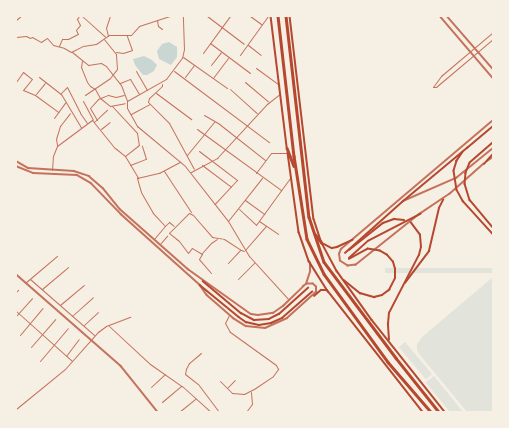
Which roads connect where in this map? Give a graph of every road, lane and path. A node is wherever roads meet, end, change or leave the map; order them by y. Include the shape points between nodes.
1 (21, 16) edge
2 (79, 16) edge
3 (82, 16) edge
4 (110, 16) edge
5 (170, 16) edge
6 (182, 16) edge
7 (207, 16) edge
8 (230, 16) edge
9 (250, 16) edge
10 (268, 16) edge
11 (271, 16) edge
12 (278, 16) edge
13 (286, 16) edge
14 (290, 16) edge
15 (440, 16) edge
16 (447, 16) edge
17 (16, 20) edge
18 (157, 20) junction
19 (262, 24) junction
20 (222, 27) junction
21 (162, 28) dead end
22 (493, 32) edge
23 (126, 35) junction
24 (108, 36) junction
25 (16, 37) edge
26 (105, 38) junction
27 (493, 39) edge
28 (210, 43) junction
29 (244, 44) dead end
30 (247, 45) junction
31 (59, 46) junction
32 (474, 48) junction
33 (470, 51) junction
34 (72, 52) junction
35 (116, 52) junction
36 (221, 52) junction
37 (477, 52) junction
38 (202, 53) dead end
39 (473, 54) junction
40 (260, 55) dead end
41 (240, 56) dead end
42 (183, 57) junction
43 (228, 57) junction
44 (82, 61) junction
45 (194, 65) junction
46 (211, 65) dead end
47 (256, 68) dead end
48 (493, 69) edge
49 (136, 71) dead end
50 (174, 71) junction
51 (250, 73) dead end
52 (112, 76) junction
53 (39, 77) dead end
54 (184, 78) junction
55 (212, 78) junction
56 (493, 78) edge
57 (16, 82) edge
58 (45, 82) junction
59 (245, 82) dead end
60 (120, 83) junction
61 (161, 83) junction
62 (280, 85) junction
63 (227, 88) dead end
64 (95, 89) junction
65 (230, 89) dead end
66 (147, 91) junction
67 (156, 92) junction
68 (61, 93) junction
69 (281, 93) junction
70 (125, 94) junction
71 (140, 94) junction
72 (35, 95) junction
73 (85, 95) dead end
74 (100, 98) junction
75 (83, 101) dead end
76 (269, 101) junction
77 (65, 102) junction
78 (126, 102) junction
79 (150, 104) junction
80 (112, 106) junction
81 (107, 110) dead end
82 (58, 112) junction
83 (71, 112) junction
84 (258, 113) junction
85 (130, 114) junction
86 (204, 115) dead end
87 (54, 118) dead end
88 (191, 119) dead end
89 (97, 120) junction
90 (493, 120) edge
91 (94, 121) junction
92 (215, 121) junction
93 (110, 122) dead end
94 (87, 123) junction
95 (247, 124) junction
96 (137, 126) junction
97 (493, 126) edge
98 (81, 128) junction
99 (134, 129) junction
100 (197, 129) dead end
101 (101, 130) junction
102 (142, 131) junction
103 (137, 134) junction
104 (205, 135) junction
105 (236, 136) junction
106 (269, 142) dead end
107 (493, 142) edge
108 (57, 146) junction
109 (142, 146) dead end
110 (287, 148) junction
111 (467, 148) junction
112 (493, 148) edge
113 (225, 149) junction
114 (199, 151) dead end
115 (288, 153) junction
116 (493, 154) edge
117 (186, 155) junction
118 (124, 156) junction
119 (493, 157) edge
120 (266, 160) junction
121 (16, 161) edge
122 (212, 161) junction
123 (180, 162) junction
124 (484, 164) junction
125 (130, 165) junction
126 (202, 165) junction
127 (16, 166) edge
128 (194, 169) junction
129 (52, 170) junction
130 (296, 170) junction
131 (164, 171) junction
132 (190, 172) junction
133 (256, 173) junction
134 (291, 177) junction
135 (138, 178) junction
136 (262, 178) junction
137 (231, 187) junction
138 (281, 190) junction
139 (245, 200) junction
140 (443, 200) junction
141 (402, 202) junction
142 (215, 205) junction
143 (239, 208) junction
144 (191, 213) junction
145 (264, 214) junction
146 (420, 214) junction
147 (404, 220) dead end
148 (259, 221) junction
149 (228, 222) junction
150 (411, 223) dead end
151 (165, 226) junction
152 (175, 226) junction
153 (266, 226) junction
154 (493, 227) edge
155 (313, 232) junction
156 (278, 234) dead end
157 (493, 234) edge
158 (167, 236) dead end
159 (218, 238) junction
160 (154, 239) junction
161 (352, 240) junction
162 (322, 243) junction
163 (159, 244) junction
164 (240, 250) junction
165 (245, 250) junction
166 (347, 251) junction
167 (345, 253) dead end
168 (202, 254) junction
169 (57, 256) dead end
170 (309, 261) junction
171 (254, 262) junction
172 (228, 263) dead end
173 (68, 267) dead end
174 (211, 273) dead end
175 (16, 274) edge
176 (30, 279) junction
177 (238, 279) dead end
178 (342, 279) junction
179 (203, 281) junction
180 (25, 283) junction
181 (84, 285) dead end
182 (200, 285) junction
183 (304, 286) junction
184 (308, 288) dead end
185 (41, 289) junction
186 (18, 290) dead end
187 (328, 291) junction
188 (16, 292) edge
189 (312, 292) dead end
190 (398, 295) junction
191 (314, 296) junction
192 (93, 297) dead end
193 (32, 298) dead end
194 (289, 301) junction
195 (60, 306) junction
196 (43, 308) dead end
197 (16, 311) edge
198 (98, 312) dead end
199 (18, 313) junction
200 (230, 315) junction
201 (16, 316) edge
202 (72, 316) junction
203 (130, 317) dead end
204 (55, 319) dead end
205 (30, 324) junction
206 (83, 326) junction
207 (108, 326) junction
208 (68, 328) dead end
209 (20, 335) dead end
210 (42, 335) junction
211 (94, 336) junction
212 (79, 339) dead end
213 (90, 340) junction
214 (389, 341) junction
215 (54, 346) junction
216 (31, 347) dead end
217 (201, 353) dead end
218 (66, 356) junction
219 (40, 361) dead end
220 (73, 362) junction
221 (165, 374) junction
222 (235, 380) dead end
223 (220, 381) dead end
224 (182, 386) junction
225 (151, 387) dead end
226 (227, 388) junction
227 (251, 391) junction
228 (196, 398) junction
229 (162, 402) dead end
230 (16, 409) edge
231 (158, 412) edge
232 (179, 412) edge
233 (209, 412) edge
234 (220, 412) edge
235 (246, 412) edge
236 (423, 412) edge
237 (431, 412) edge
238 (439, 412) edge
239 (445, 412) edge

1 - 17 street
2 - 31 street via 80,25 76,30 78,34 62,40
3 - 26 street
4 - 24 street via 106,28
5 - 18 street
6 - 42 street
7 - 20 street
8 - 20 street
9 - 19 street
10 - 19 street
11 - 62 main road
12 - 130 highway
13 - 155 highway via 309,217
14 - 162 main road via 314,219
15 - 33 street
16 - 32 street
18 - 21 street via 158,26
18 - 23 street via 139,26 134,33
19 - 30 street
20 - 28 street
20 - 29 street
22 - 32 street
23 - 24 street
23 - 35 street via 132,50
24 - 26 street
25 - 31 street via 32,37 41,42 46,38 53,45
26 - 34 street via 96,44 83,46
26 - 35 street
27 - 37 street
28 - 36 street
28 - 38 street
30 - 40 street
30 - 41 street
31 - 34 street
32 - 33 street
32 - 37 street
33 - 39 street
33 - 39 street via 441,76 433,87
34 - 44 street
35 - 52 street via 118,69
36 - 43 street
36 - 46 street
37 - 39 street
37 - 48 street
39 - 56 street
42 - 45 street
42 - 50 street
43 - 51 street
43 - 55 street
44 - 52 street via 89,65 102,63
44 - 64 street via 81,67 87,82
45 - 54 street
45 - 55 street
47 - 62 street
49 - 66 street
50 - 54 street
50 - 61 street
52 - 60 street
52 - 64 street
53 - 58 street
54 - 95 street
55 - 63 street
57 - 72 street via 24,72 32,79 23,90
58 - 68 street
58 - 72 street
59 - 76 street
60 - 70 street
60 - 71 street via 130,78
61 - 66 street
61 - 67 street via 163,85
62 - 69 main road
64 - 73 street
64 - 74 street
65 - 84 street
66 - 71 street
67 - 79 street via 148,99
67 - 88 street
68 - 77 street
68 - 94 street via 67,87
69 - 76 street
69 - 110 main road
70 - 74 street
70 - 78 street
71 - 78 street
72 - 82 street
74 - 80 street
74 - 89 street via 90,108
75 - 91 street
76 - 84 street
77 - 82 street
77 - 83 street
78 - 80 street
78 - 85 street
79 - 85 street
79 - 117 street via 167,121
80 - 99 street
81 - 89 street
82 - 87 street
83 - 98 street
83 - 108 street via 60,126 56,138
84 - 95 street
85 - 96 street
86 - 92 street
89 - 91 street
90 - 161 street
91 - 94 street
91 - 101 street
92 - 104 street
92 - 105 street
93 - 101 street
94 - 98 street
95 - 105 street
95 - 106 street
96 - 99 street
96 - 102 street
97 - 111 main road
98 - 108 street
99 - 103 street
100 - 104 street
101 - 118 street
102 - 103 street
102 - 123 street
103 - 118 street via 140,145
104 - 113 street
104 - 117 street
105 - 113 street
105 - 120 street
107 - 154 main road via 470,163 465,184 470,200
108 - 129 street
109 - 125 street via 146,159
110 - 115 main road
110 - 130 highway
111 - 141 main road
111 - 157 main road via 455,166 457,190 463,201
112 - 141 street via 456,178
113 - 122 street
113 - 133 street
114 - 122 street
115 - 120 street via 271,153
115 - 134 main road
116 - 124 main road
117 - 128 street
118 - 125 street
119 - 124 street
120 - 133 street
121 - 129 street via 28,168
122 - 126 street
122 - 137 street via 237,180
123 - 131 street
123 - 132 street
124 - 140 street
125 - 135 street
126 - 128 street
126 - 137 street
127 - 182 street via 33,173 78,175 91,183 121,214
128 - 132 street
129 - 160 street via 78,171 89,176
130 - 237 highway via 307,239 324,274 388,362
131 - 135 street
131 - 144 street
132 - 142 street
133 - 136 street
134 - 138 street
134 - 170 main road via 299,232
135 - 151 street via 141,192 153,213
136 - 138 street
136 - 139 street
137 - 142 street
138 - 145 street
139 - 143 street
139 - 145 street
140 - 146 street
140 - 190 main road via 429,251
141 - 166 main road via 354,242
142 - 149 street
143 - 148 street via 255,225
143 - 149 street
144 - 152 street
144 - 159 street via 211,236
145 - 148 street
146 - 161 street via 354,266 346,266 340,261 339,254
146 - 178 main road via 368,242 350,258 368,249 383,252 390,257 396,275 389,290 382,295 370,297 360,293
147 - 166 main road via 394,219 383,223
148 - 153 street
149 - 165 street
150 - 190 main road via 420,235 421,247
151 - 152 street via 169,222
151 - 160 street
152 - 168 street via 169,233 188,253 192,248
153 - 156 street
153 - 165 street
155 - 162 highway
155 - 238 highway via 326,266
158 - 163 street
159 - 164 street via 228,241
159 - 168 street
160 - 163 street
161 - 162 main road via 335,248
162 - 178 main road
163 - 179 street
164 - 165 street
164 - 172 street
165 - 171 street
166 - 167 main road
168 - 174 street via 199,259
169 - 176 street
170 - 183 street via 310,272
170 - 187 main road
171 - 177 street
171 - 194 street
173 - 185 street
175 - 180 street
176 - 180 street
176 - 185 street
178 - 214 main road
179 - 184 main road via 241,313 254,320 268,319 279,314
179 - 194 street via 254,315 273,312
180 - 213 street
181 - 195 street
182 - 189 main road via 246,322 259,325 282,318
182 - 200 street
183 - 191 street via 309,283 314,285
183 - 194 street
185 - 195 street
186 - 188 street
187 - 191 main road via 323,290
187 - 236 main road
190 - 214 main road via 388,318
191 - 200 street via 286,318 265,328 246,326
192 - 202 street
193 - 199 street
195 - 202 street
196 - 205 street
197 - 199 street
198 - 206 street
199 - 201 street
199 - 205 street
200 - 227 street via 225,324 230,332 278,368 273,376
202 - 206 street
203 - 207 street
204 - 210 street
205 - 209 street
205 - 210 street
206 - 211 street
207 - 211 street
207 - 221 street via 152,366
208 - 215 street
210 - 215 street
210 - 216 street
211 - 213 street
212 - 218 street
213 - 220 street
213 - 231 street via 125,369
214 - 239 main road
215 - 218 street
215 - 219 street
217 - 234 street via 189,362 185,374 198,384
218 - 220 street
220 - 230 street
221 - 224 street
221 - 225 street
222 - 226 street
223 - 226 street
224 - 228 street
224 - 229 street
226 - 227 street via 236,394
227 - 235 street via 252,404
228 - 232 street
228 - 233 street

